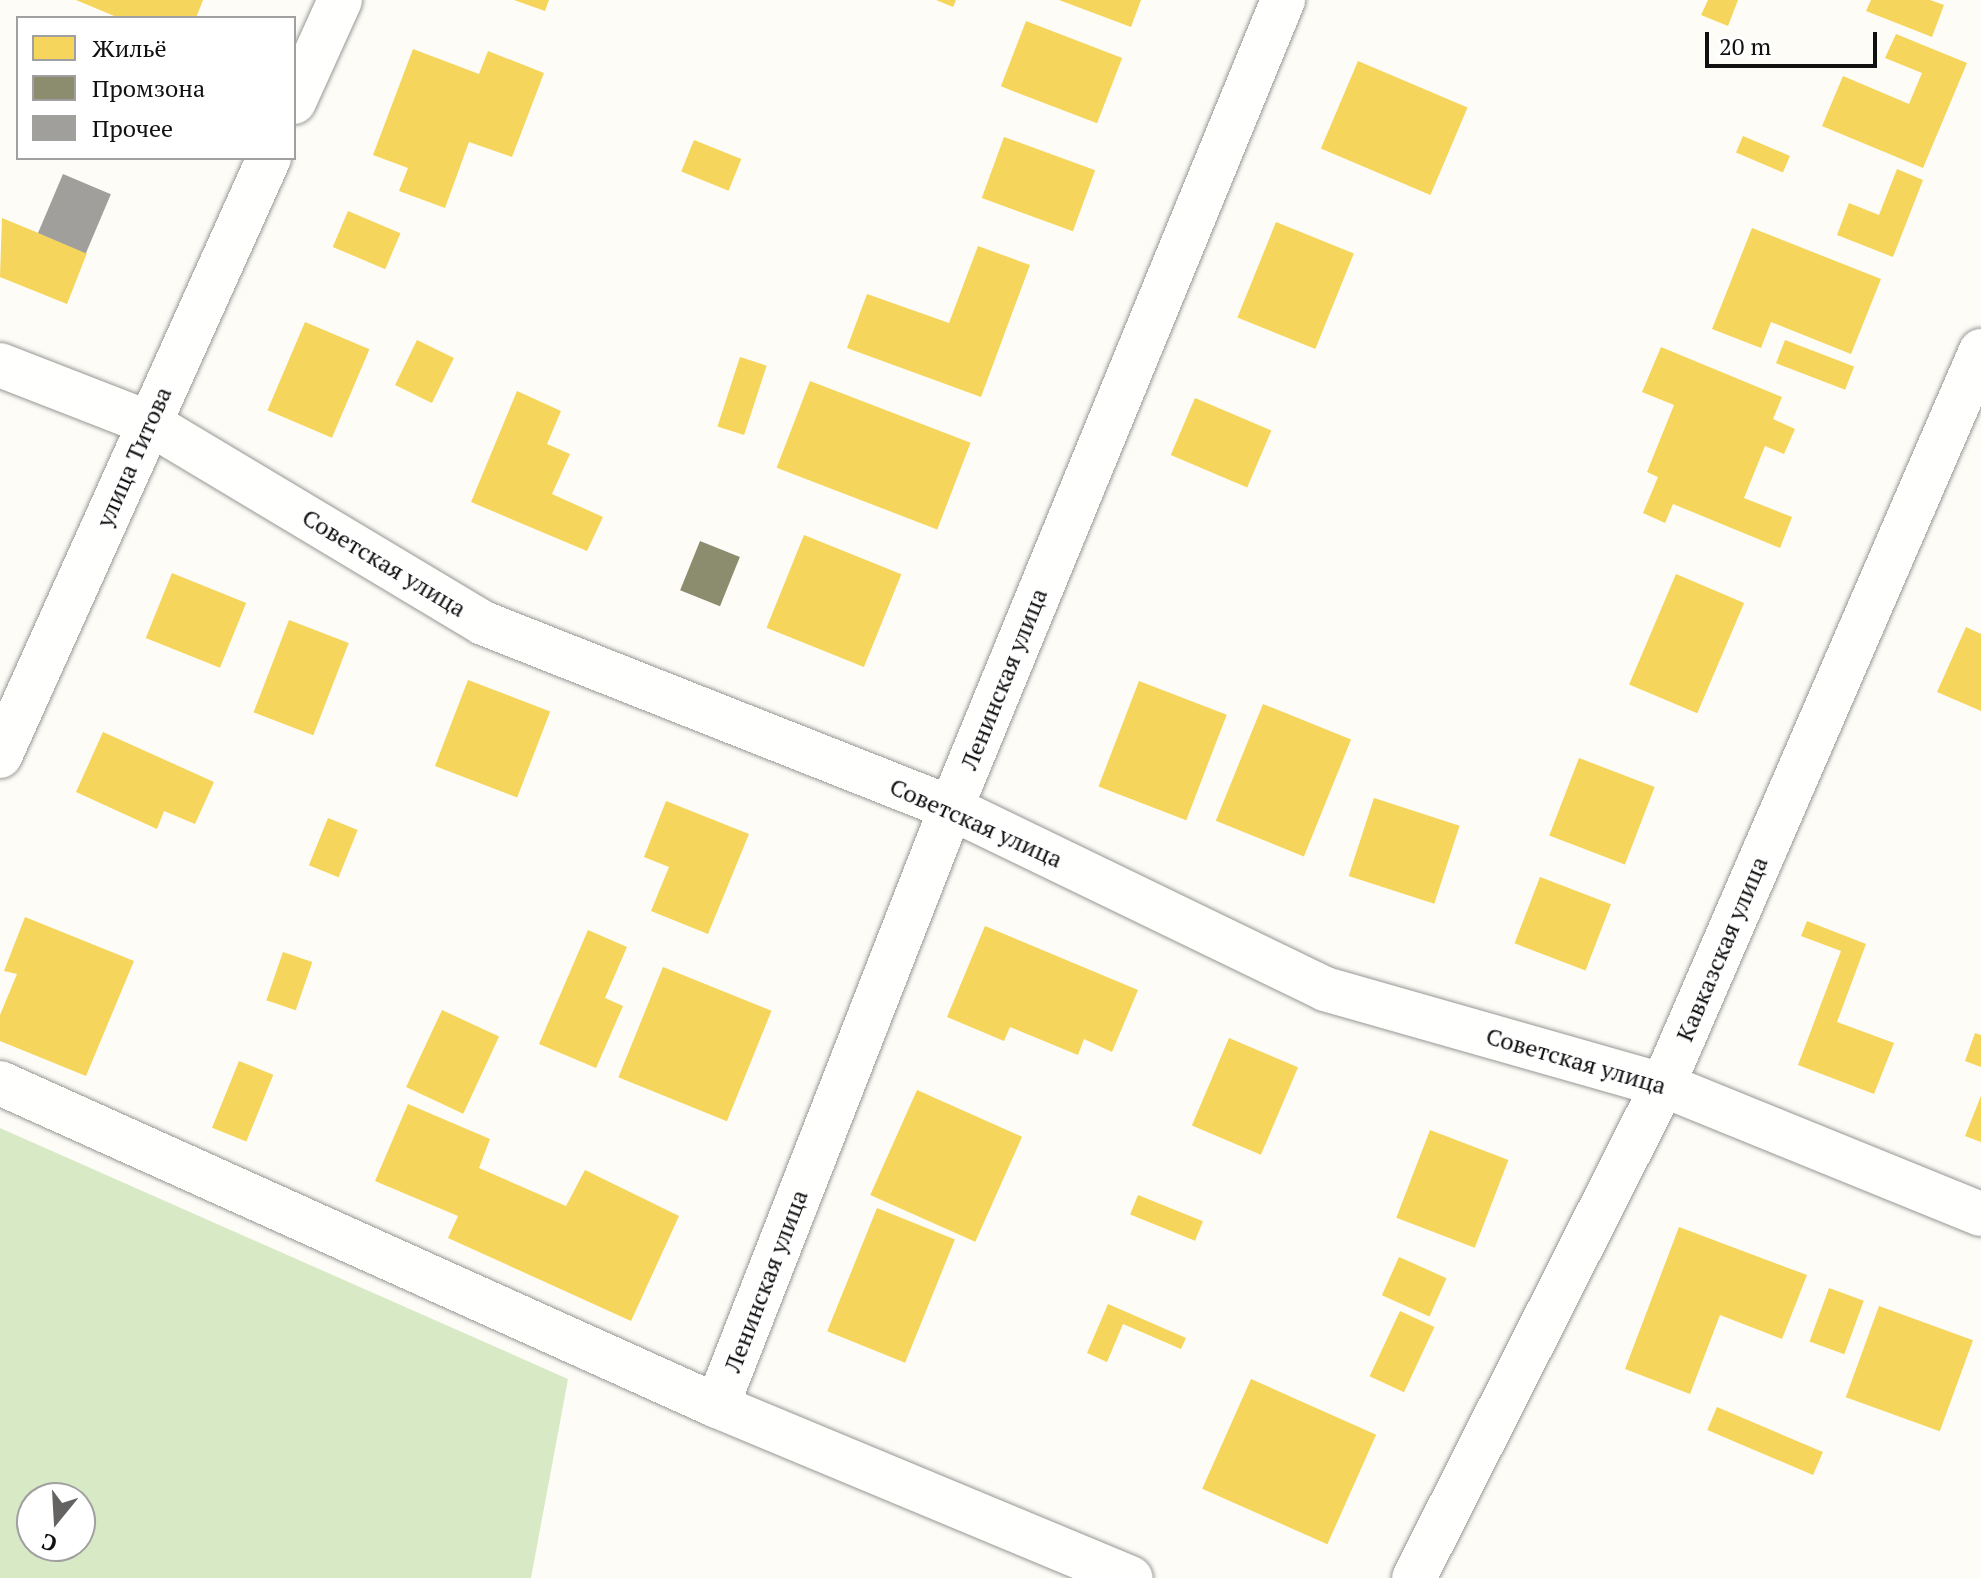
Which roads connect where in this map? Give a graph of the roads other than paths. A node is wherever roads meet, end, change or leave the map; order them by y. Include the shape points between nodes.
1 (340, 0) edge
2 (1283, 0) edge
3 (296, 98) edge
4 (268, 160) edge
5 (1981, 351) edge
6 (0, 365) edge
7 (149, 423) junction
8 (0, 756) edge
9 (951, 808) junction
10 (0, 1083) edge
11 (1663, 1085) junction
12 (1981, 1214) edge
13 (717, 1406) junction
14 (1131, 1578) edge
15 (1414, 1578) edge

1 - 3 street
2 - 9 street, Ленинская улица
4 - 7 street, улица Титова
5 - 11 street, Кавказская улица
6 - 7 street, Советская улица
7 - 8 street, улица Титова
7 - 9 street, Советская улица via 483,623
9 - 11 street, Советская улица via 1325,989
9 - 13 street, Ленинская улица
10 - 13 street
11 - 12 street, Советская улица
11 - 15 street, Кавказская улица
13 - 14 street

